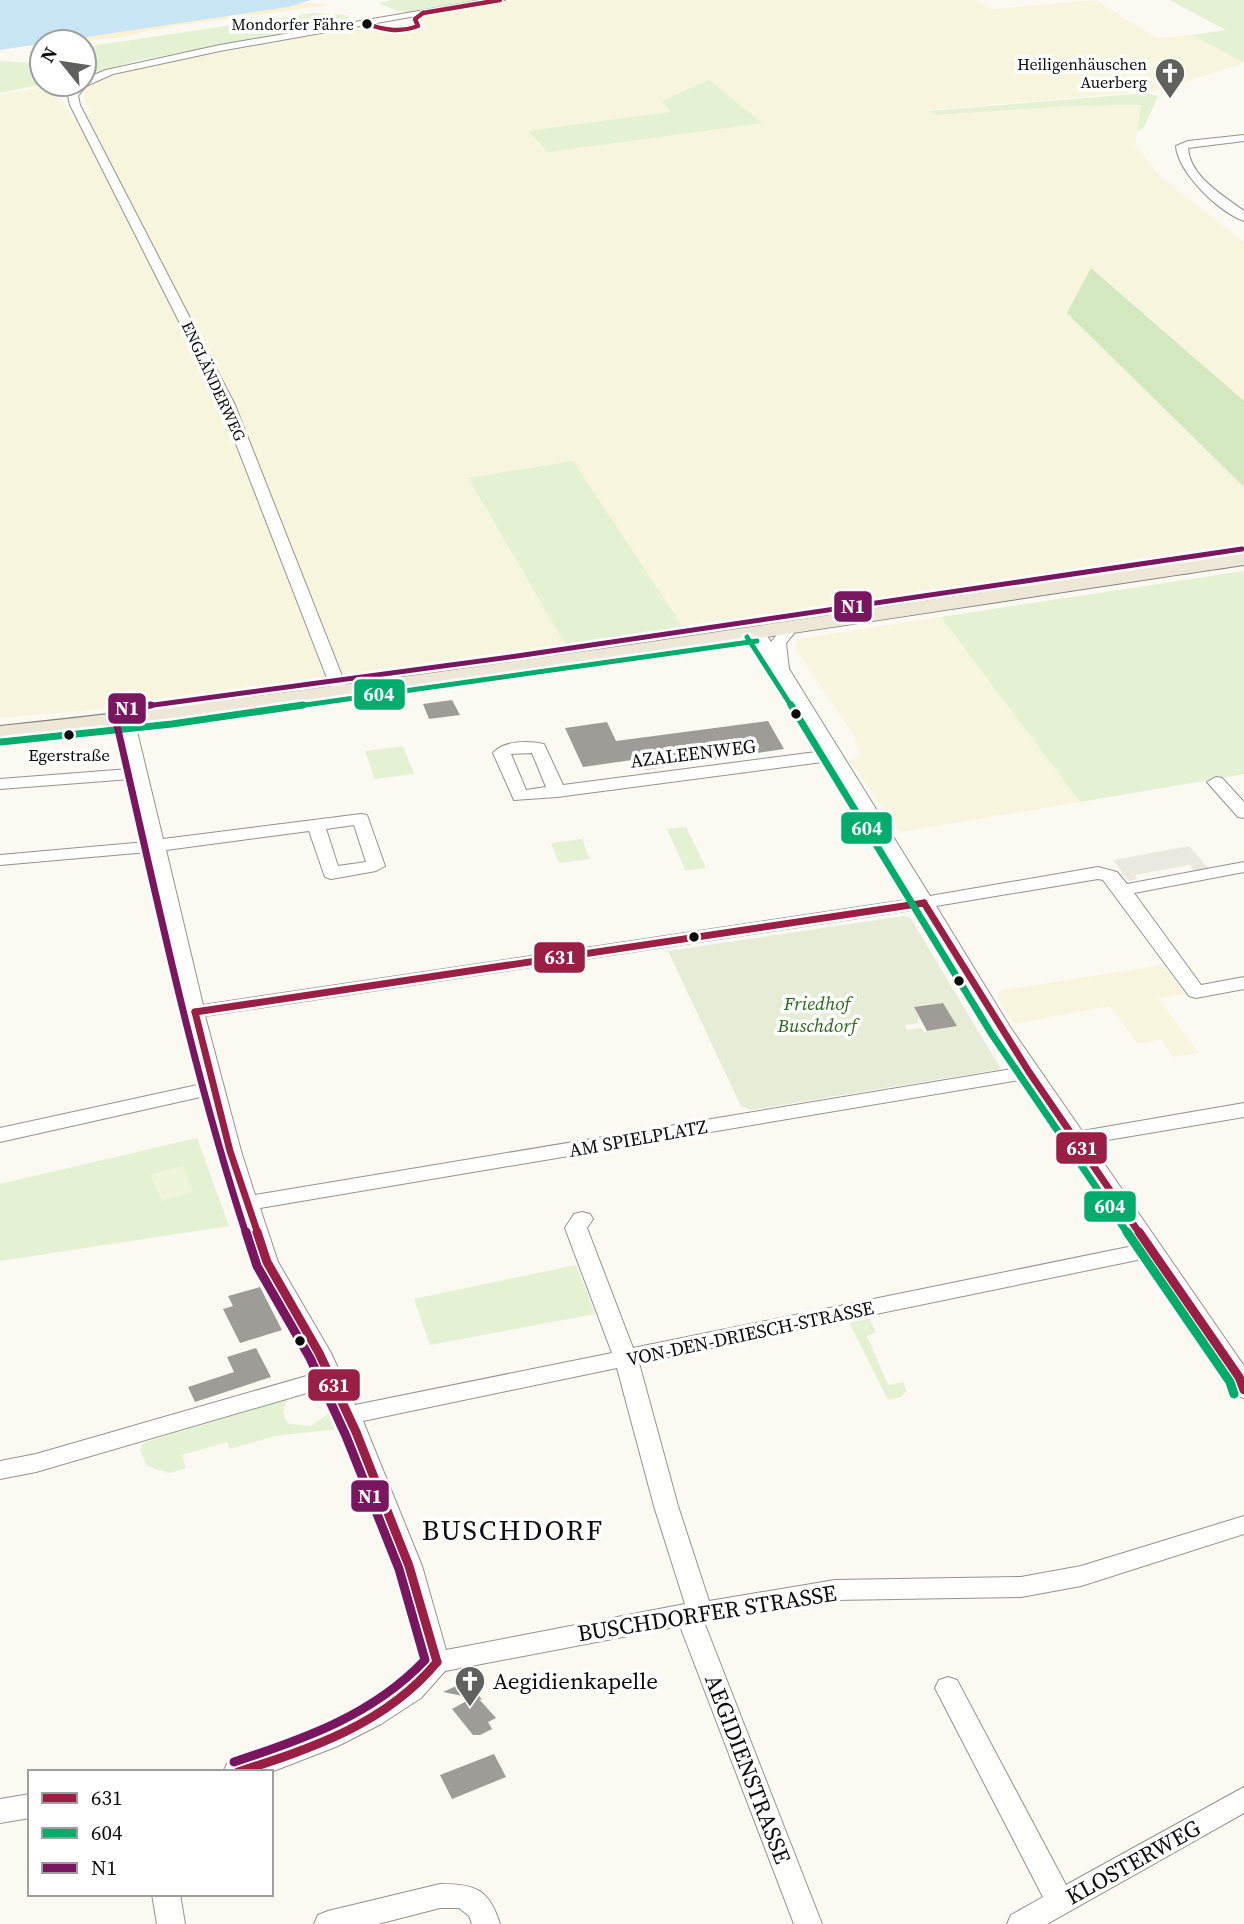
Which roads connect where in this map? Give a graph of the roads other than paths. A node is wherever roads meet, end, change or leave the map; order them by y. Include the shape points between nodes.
1 (500, 0) edge
2 (98, 77) edge
3 (73, 98) edge
4 (1244, 138) edge
5 (1244, 217) edge
6 (1244, 559) edge
7 (792, 626) junction
8 (756, 631) junction
9 (783, 674) junction
10 (340, 691) junction
11 (127, 719) junction
12 (0, 732) edge
13 (835, 755) junction
14 (139, 773) junction
15 (1216, 782) dead end
16 (0, 784) edge
17 (556, 792) dead end
18 (1244, 813) edge
19 (316, 825) dead end
20 (156, 845) junction
21 (0, 860) edge
22 (1244, 867) edge
23 (1122, 890) junction
24 (924, 903) junction
25 (1244, 983) edge
26 (195, 1012) junction
27 (1029, 1072) junction
28 (212, 1088) junction
29 (1244, 1110) edge
30 (0, 1135) edge
31 (1075, 1139) junction
32 (248, 1203) junction
33 (582, 1219) dead end
34 (1151, 1250) junction
35 (626, 1359) junction
36 (1241, 1377) edge
37 (329, 1378) junction
38 (348, 1415) junction
39 (0, 1470) edge
40 (1244, 1525) edge
41 (694, 1612) junction
42 (437, 1662) junction
43 (948, 1688) dead end
44 (243, 1770) edge
45 (1244, 1799) edge
46 (28, 1806) edge
47 (0, 1811) edge
48 (166, 1896) edge
49 (1060, 1902) junction
50 (171, 1924) edge
51 (328, 1924) edge
52 (486, 1924) edge
53 (808, 1924) edge
54 (1021, 1924) edge

1 - 2 street, ENGLÄNDERWEG via 170,59
3 - 10 street, ENGLÄNDERWEG via 228,405
4 - 5 street via 1188,144 1182,146 1181,154 1188,169
6 - 7 main road
7 - 8 main road
7 - 9 street via 778,643
8 - 9 street
8 - 10 main road
9 - 13 street
10 - 11 main road
11 - 12 main road
11 - 14 street
13 - 17 street, AZALEENWEG
13 - 24 street
14 - 16 street
14 - 20 street
15 - 18 street
19 - 20 street
20 - 21 street
20 - 26 street
22 - 23 street
23 - 24 street via 1110,876 1098,873
23 - 25 street via 1196,992
24 - 26 street
24 - 27 street
26 - 28 street
27 - 31 street
27 - 32 street, AM SPIELPLATZ
28 - 30 street
28 - 32 street
29 - 31 street
31 - 34 street
32 - 37 street via 267,1262
33 - 35 street, AEGIDIENSTRASSE via 576,1228
34 - 35 street, VON-DEN-DRIESCH-STRASSE
34 - 36 street
35 - 38 street, VON-DEN-DRIESCH-STRASSE
35 - 41 street, AEGIDIENSTRASSE
37 - 38 street
37 - 39 street
38 - 42 street via 409,1566
40 - 41 street, BUSCHDORFER STRASSE via 1081,1576 1021,1587 835,1590
41 - 42 street, BUSCHDORFER STRASSE
41 - 53 street, AEGIDIENSTRASSE
42 - 44 street via 414,1688 381,1710 294,1752
43 - 49 street
45 - 49 street, KLOSTERWEG
46 - 47 street
48 - 50 street
49 - 54 street, KLOSTERWEG
51 - 52 street via 440,1896 465,1896 481,1909

